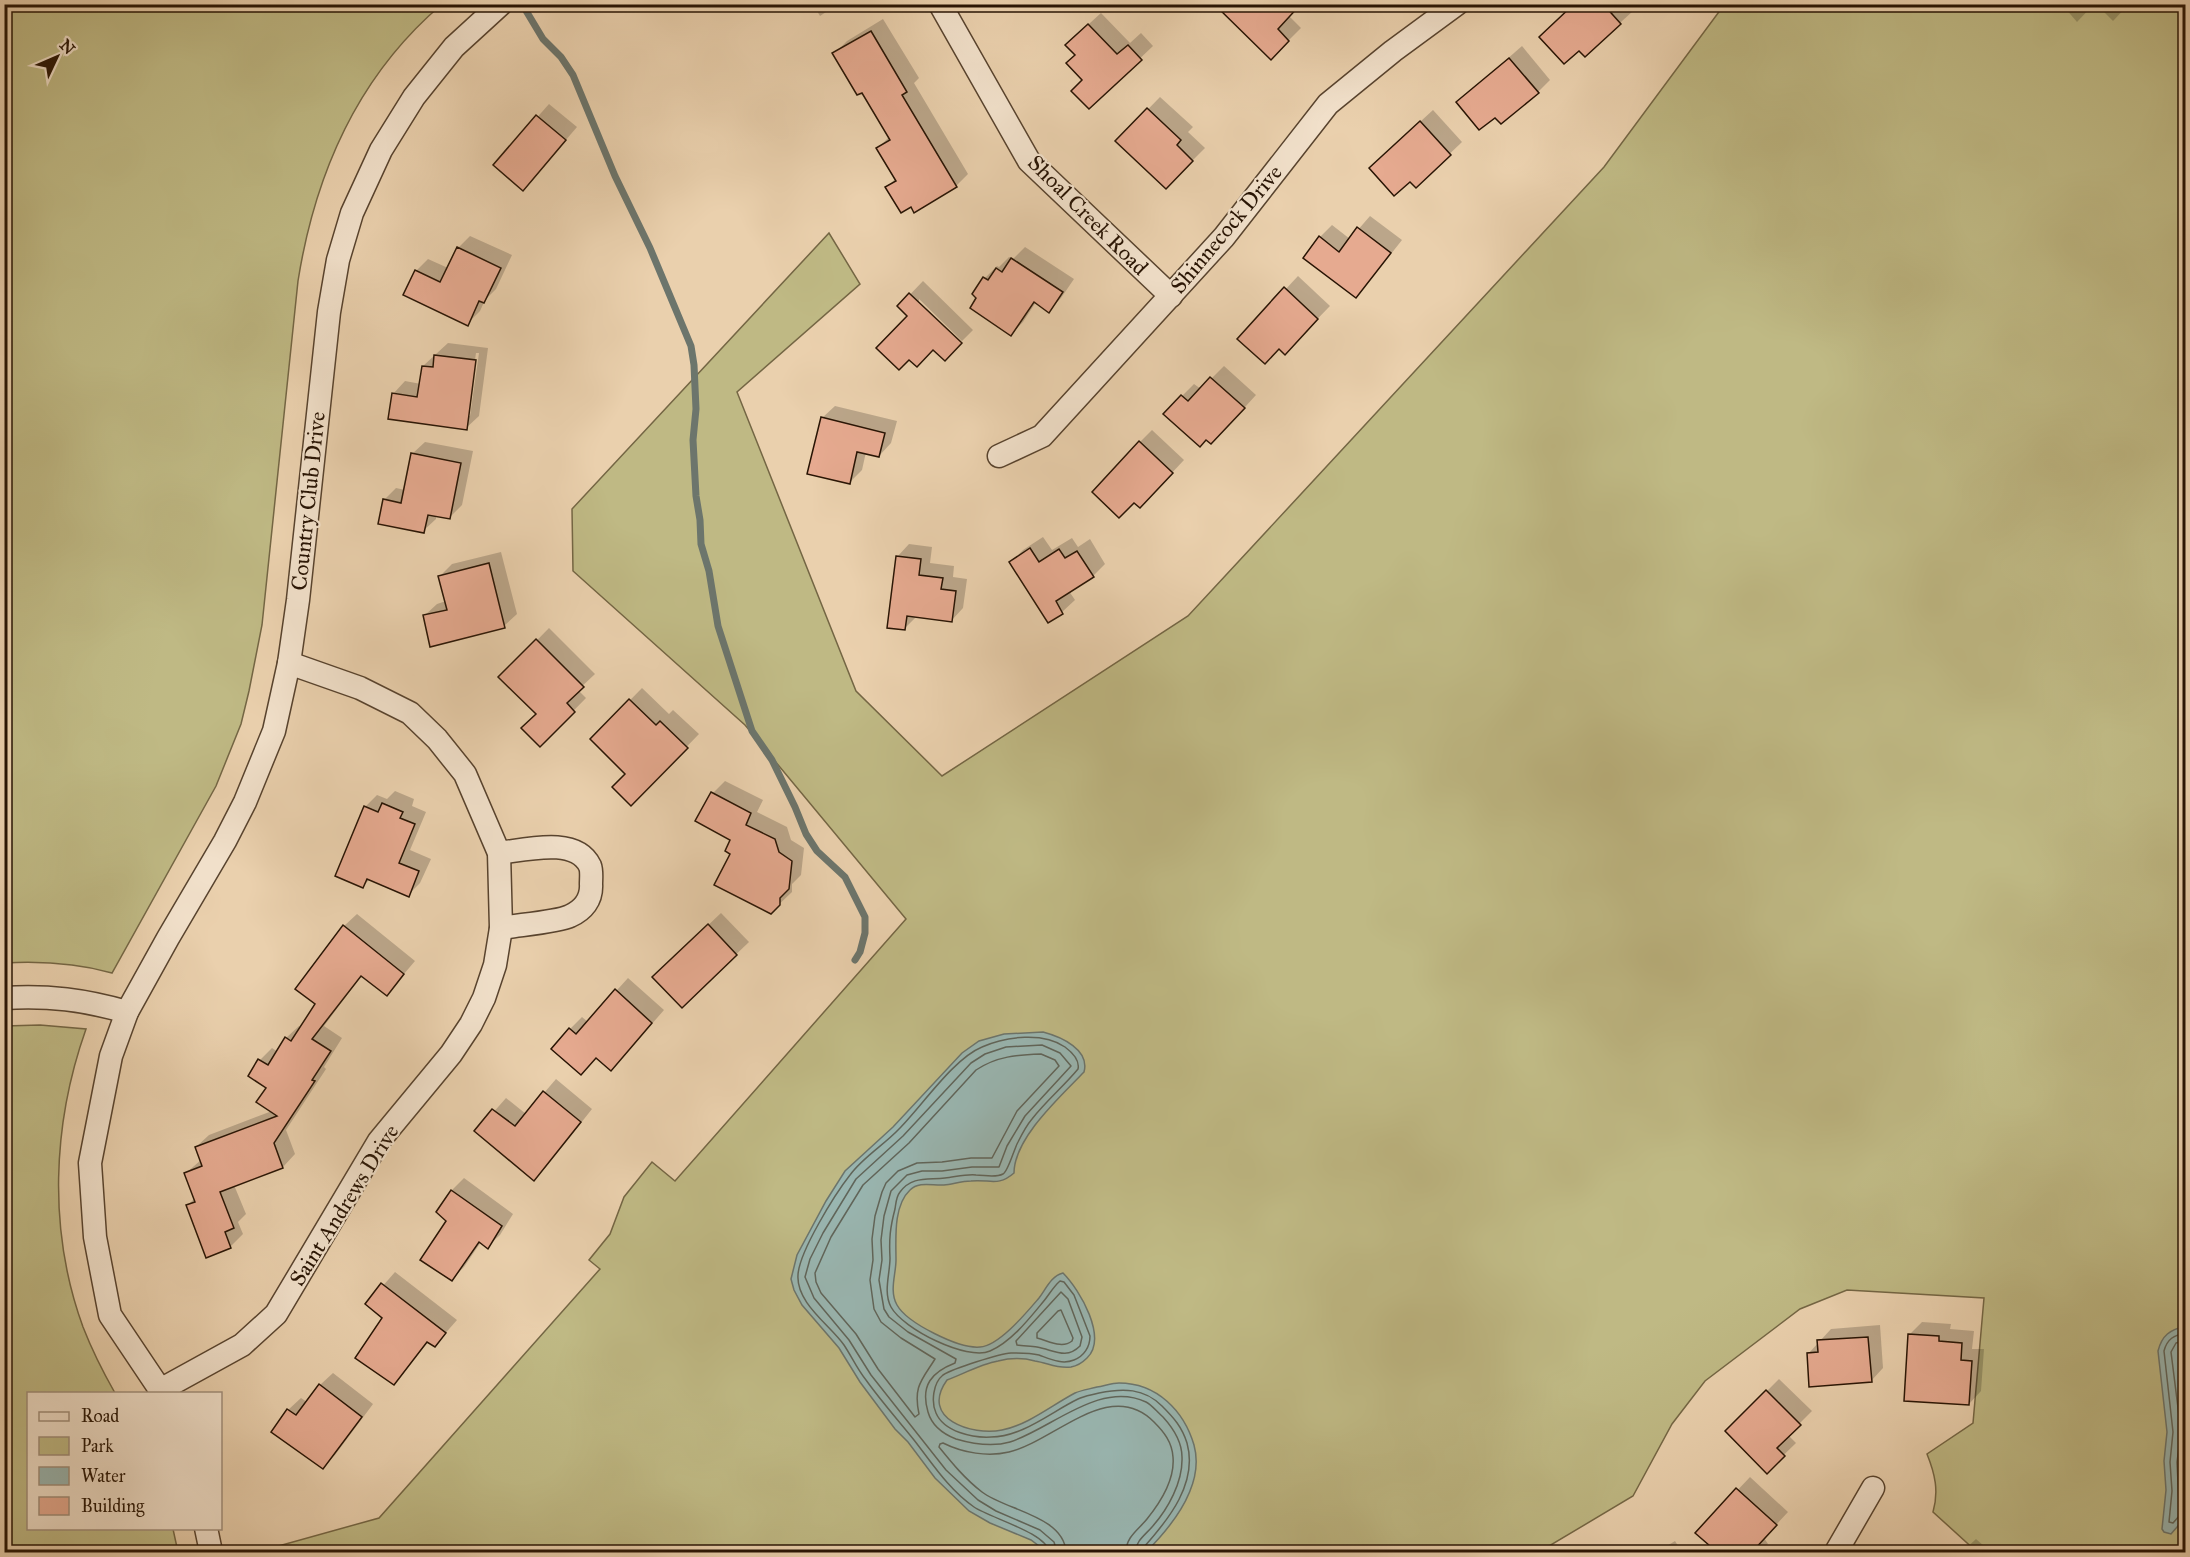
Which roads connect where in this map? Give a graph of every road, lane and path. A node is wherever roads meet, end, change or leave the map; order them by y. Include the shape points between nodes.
1 (501, 4) edge
2 (940, 4) edge
3 (1457, 4) edge
4 (1171, 296) junction
5 (999, 456) dead end
6 (289, 663) junction
7 (499, 853) junction
8 (501, 928) junction
9 (4, 998) edge
10 (128, 1012) junction
11 (163, 1391) edge
12 (1872, 1488) dead end
13 (206, 1530) edge
14 (211, 1552) edge
15 (1836, 1552) edge

1 - 6 street, Country Club Drive via 454,47 414,97 381,150 352,213 338,260 329,312
2 - 4 street, Shoal Creek Road via 1029,161
3 - 4 street, Shinnecock Drive via 1328,104 1224,237
4 - 5 street, Shinnecock Drive via 1042,436
6 - 7 street, Saint Andrews Drive via 360,688 410,713 465,774
6 - 10 street, Country Club Drive via 274,731 244,802
7 - 8 street, Saint Andrews Drive
7 - 8 street via 542,847 578,852 590,867 591,891 585,908 567,918
8 - 11 street, Saint Andrews Drive via 495,965 471,1024 379,1141 276,1314 242,1345
9 - 10 street via 38,996 93,1002
10 - 11 street, Country Club Drive via 111,1056 90,1163 95,1237 110,1315
12 - 15 street
13 - 14 street

